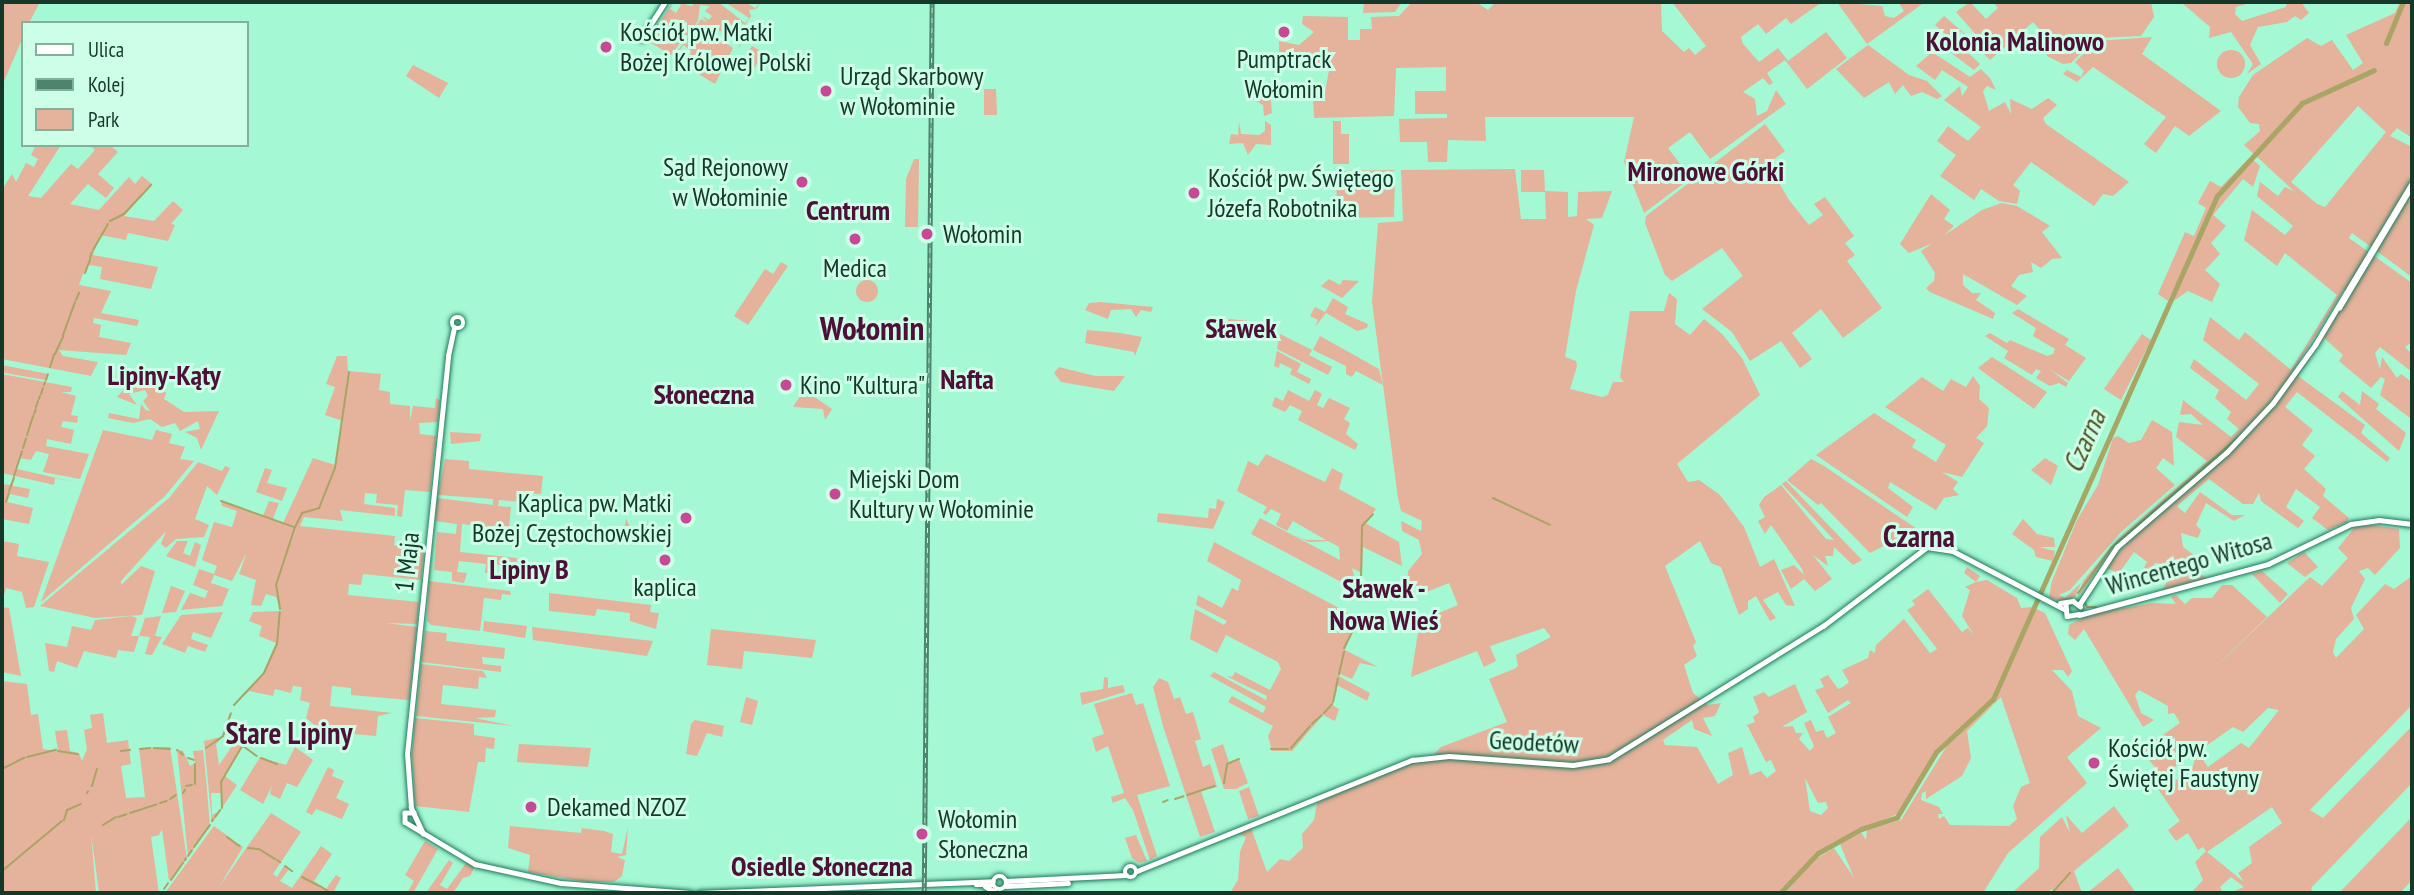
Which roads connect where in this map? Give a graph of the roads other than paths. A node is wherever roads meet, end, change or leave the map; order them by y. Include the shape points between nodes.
1 (665, 2) edge
2 (641, 39) dead end
3 (2412, 184) edge
4 (454, 328) dead end
5 (2412, 524) edge
6 (2078, 605) junction
7 (2065, 606) junction
8 (2094, 610) junction
9 (2079, 615) junction
10 (410, 801) junction
11 (407, 812) junction
12 (415, 817) junction
13 (411, 824) junction
14 (423, 834) junction
15 (1136, 869) junction
16 (1125, 874) junction
17 (1088, 880) junction
18 (958, 883) junction
19 (993, 883) junction
20 (1006, 883) junction
21 (977, 885) junction
22 (1013, 886) junction
23 (768, 891) edge
24 (691, 893) edge
25 (698, 893) edge
26 (997, 893) edge
27 (1006, 893) edge

1 - 2 main road
3 - 6 main road via 2297,371 2253,427 2122,541
4 - 10 main road, 1 Maja via 447,356 410,720
5 - 8 main road, Wincentego Witosa via 2379,520 2351,524 2260,567
6 - 7 main road
6 - 8 main road, Wincentego Witosa
6 - 9 main road
7 - 9 main road via 2069,618
7 - 15 main road, Geodetów via 1931,540 1836,617 1620,754 1592,764 1437,756 1412,760
8 - 9 main road, Wincentego Witosa
10 - 11 main road, 1 Maja
10 - 12 main road, 1 Maja
11 - 12 main road
11 - 13 main road via 403,820
12 - 13 main road
12 - 14 main road, 1 Maja
13 - 14 main road
14 - 24 main road via 468,861 552,881
15 - 16 main road via 1133,877
15 - 16 main road via 1128,866
16 - 17 main road
17 - 20 main road
17 - 22 main road
18 - 19 main road
18 - 21 main road
18 - 23 main road
19 - 20 main road via 999,889
19 - 20 main road via 999,876
19 - 21 main road
20 - 22 main road
21 - 26 main road
22 - 27 main road
23 - 25 main road

